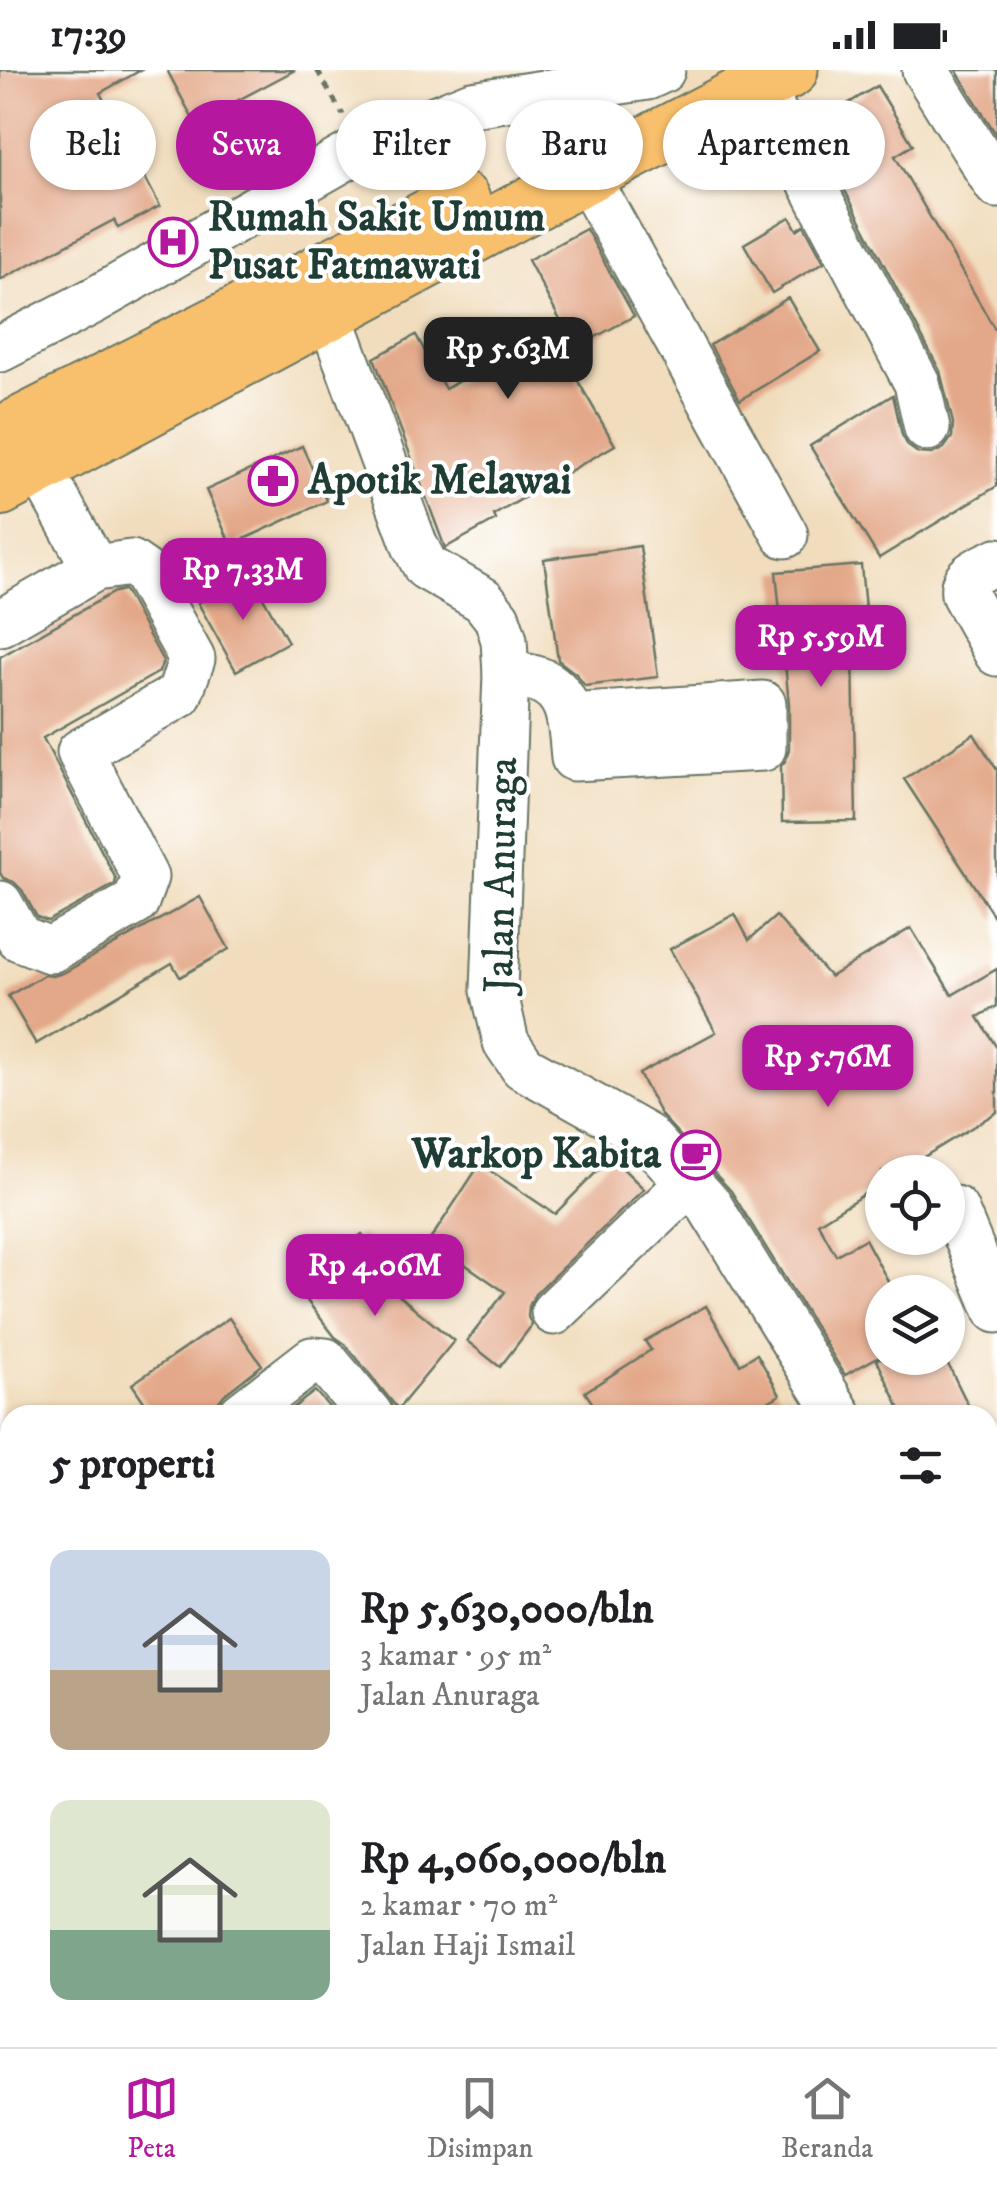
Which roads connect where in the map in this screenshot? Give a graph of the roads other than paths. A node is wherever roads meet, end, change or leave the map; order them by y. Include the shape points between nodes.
1 (662, 70) edge
2 (925, 70) edge
3 (751, 80) edge
4 (643, 142) edge
5 (997, 185) edge
6 (558, 190) edge
7 (594, 190) edge
8 (846, 282) dead end
9 (329, 314) junction
10 (0, 350) edge
11 (927, 428) dead end
12 (14, 454) edge
13 (785, 535) dead end
14 (997, 561) edge
15 (95, 568) junction
16 (0, 623) edge
17 (997, 653) edge
18 (506, 674) junction
19 (570, 717) dead end
20 (0, 904) edge
21 (690, 1183) junction
22 (965, 1233) edge
23 (997, 1310) edge
24 (554, 1312) dead end
25 (254, 1405) edge
26 (361, 1405) edge
27 (832, 1405) edge

1 - 10 street via 472,104 362,148
2 - 5 street
3 - 4 main road
3 - 8 street
3 - 11 street via 917,383
3 - 12 main road
6 - 9 main road
7 - 13 street
9 - 12 main road
9 - 18 street, Jalan Anuraga via 415,546 426,567 482,600 497,618
12 - 15 street
14 - 17 street via 962,586
15 - 16 street
15 - 20 street via 131,562 144,572 192,658 179,694 80,752 144,876 136,902 50,950 19,938
18 - 19 street via 558,690
18 - 21 street, Jalan Anuraga via 494,990 506,1042 523,1067 646,1136
21 - 24 street
21 - 27 street, Jalan Anuraga
22 - 23 street
25 - 26 street via 316,1359

